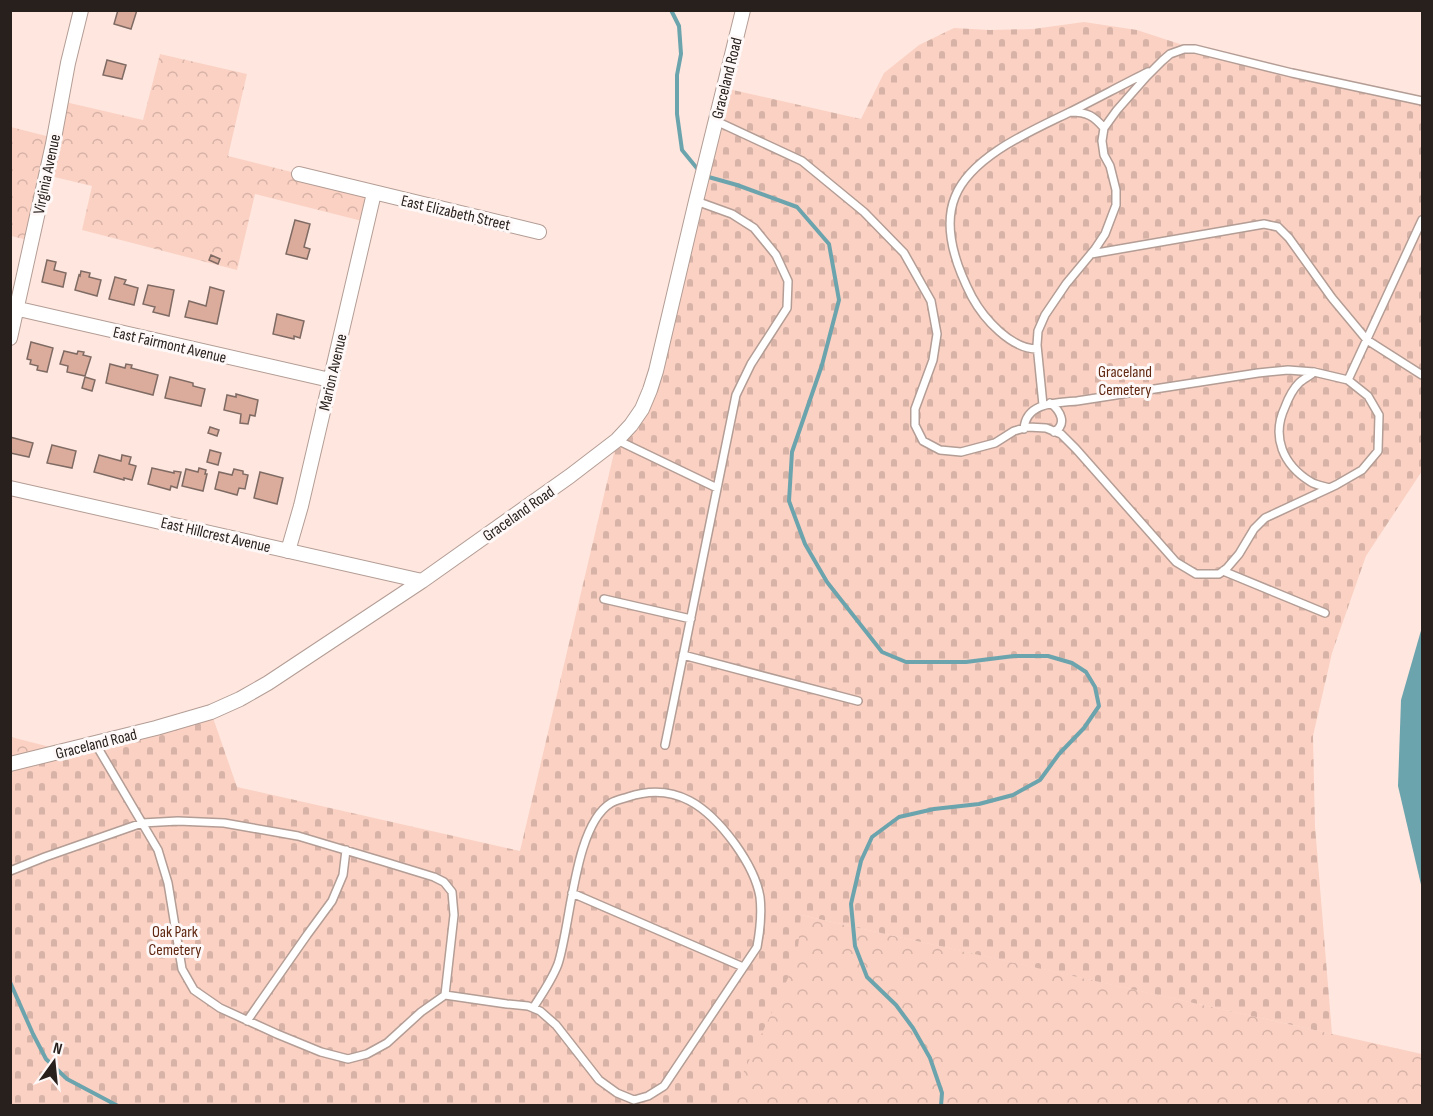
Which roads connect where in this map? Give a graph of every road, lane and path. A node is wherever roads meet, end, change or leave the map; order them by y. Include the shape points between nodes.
1 (81, 10) edge
2 (743, 10) edge
3 (1153, 70) junction
4 (1422, 101) edge
5 (1068, 112) junction
6 (716, 121) junction
7 (1104, 128) junction
8 (299, 174) dead end
9 (374, 193) junction
10 (696, 201) junction
11 (1422, 220) edge
12 (539, 232) dead end
13 (1092, 254) junction
14 (14, 308) edge
15 (10, 338) edge
16 (1367, 340) junction
17 (1037, 350) junction
18 (1314, 372) junction
19 (1422, 375) edge
20 (330, 380) junction
21 (1348, 380) junction
22 (1047, 404) junction
23 (1024, 429) junction
24 (1054, 432) junction
25 (617, 440) junction
26 (10, 488) edge
27 (717, 488) junction
28 (1329, 488) junction
29 (288, 551) junction
30 (1223, 571) junction
31 (422, 581) junction
32 (604, 598) dead end
33 (1325, 613) dead end
34 (691, 619) junction
35 (683, 655) junction
36 (858, 701) dead end
37 (95, 743) junction
38 (665, 745) dead end
39 (10, 764) edge
40 (142, 823) junction
41 (346, 850) junction
42 (10, 871) edge
43 (572, 892) junction
44 (743, 966) junction
45 (445, 995) junction
46 (533, 1008) junction
47 (246, 1021) junction

1 - 14 street, Virginia Avenue
2 - 6 street, Graceland Road
3 - 4 lane via 1170,54 1195,49
3 - 5 lane
3 - 7 lane
5 - 7 lane via 1091,116
5 - 17 lane via 996,151 976,168 954,197 950,213 951,243 962,279 974,301 989,322 1008,338 1019,346
6 - 10 street, Graceland Road
6 - 23 lane via 802,161 864,212 904,253 931,301 937,334 933,360 915,409 915,425 922,441 940,450 961,452 995,443
7 - 13 lane via 1104,155 1116,190 1116,205
8 - 9 street, East Elizabeth Street
9 - 12 street, East Elizabeth Street
9 - 20 street, Marion Avenue
10 - 25 street, Graceland Road via 650,390 636,417
10 - 27 lane via 732,214 754,228 776,255 788,281 787,308 736,395
11 - 16 lane
13 - 16 lane via 1264,224 1278,227
13 - 17 lane via 1045,315 1038,331
14 - 15 street, Virginia Avenue
14 - 20 street, East Fairmont Avenue
16 - 19 lane
16 - 21 lane
17 - 22 lane
18 - 21 lane
18 - 22 lane via 1258,373
18 - 28 lane via 1299,383 1288,399 1280,418 1278,440 1286,459 1298,472 1312,483
20 - 29 street, Marion Avenue
21 - 28 lane via 1368,396 1379,415 1378,452 1362,470
22 - 23 lane via 1028,414
22 - 24 lane via 1059,411 1061,418 1061,425
23 - 24 lane via 1046,428
24 - 30 lane via 1076,449 1176,562 1196,574
25 - 27 lane
25 - 31 street, Graceland Road
26 - 29 street, East Hillcrest Avenue
27 - 34 lane
28 - 30 lane via 1265,518
29 - 31 street, East Hillcrest Avenue
30 - 33 lane
31 - 37 street, Graceland Road via 240,699 211,712
32 - 34 lane
34 - 35 lane
35 - 36 lane
35 - 38 lane
37 - 39 street, Graceland Road
37 - 40 lane
40 - 41 lane via 224,823 298,836
40 - 42 lane
40 - 47 lane via 158,850 168,883 182,969 194,990
41 - 45 lane via 434,877 452,892 454,915
41 - 47 lane via 343,875 332,901
43 - 44 lane
43 - 44 lane via 586,840 597,816 610,803 662,792 686,799 722,826 747,860 760,896 757,947
43 - 46 lane via 558,964
44 - 46 lane via 664,1086 634,1100 599,1080 556,1024
45 - 46 lane
45 - 47 lane via 387,1043 348,1059

